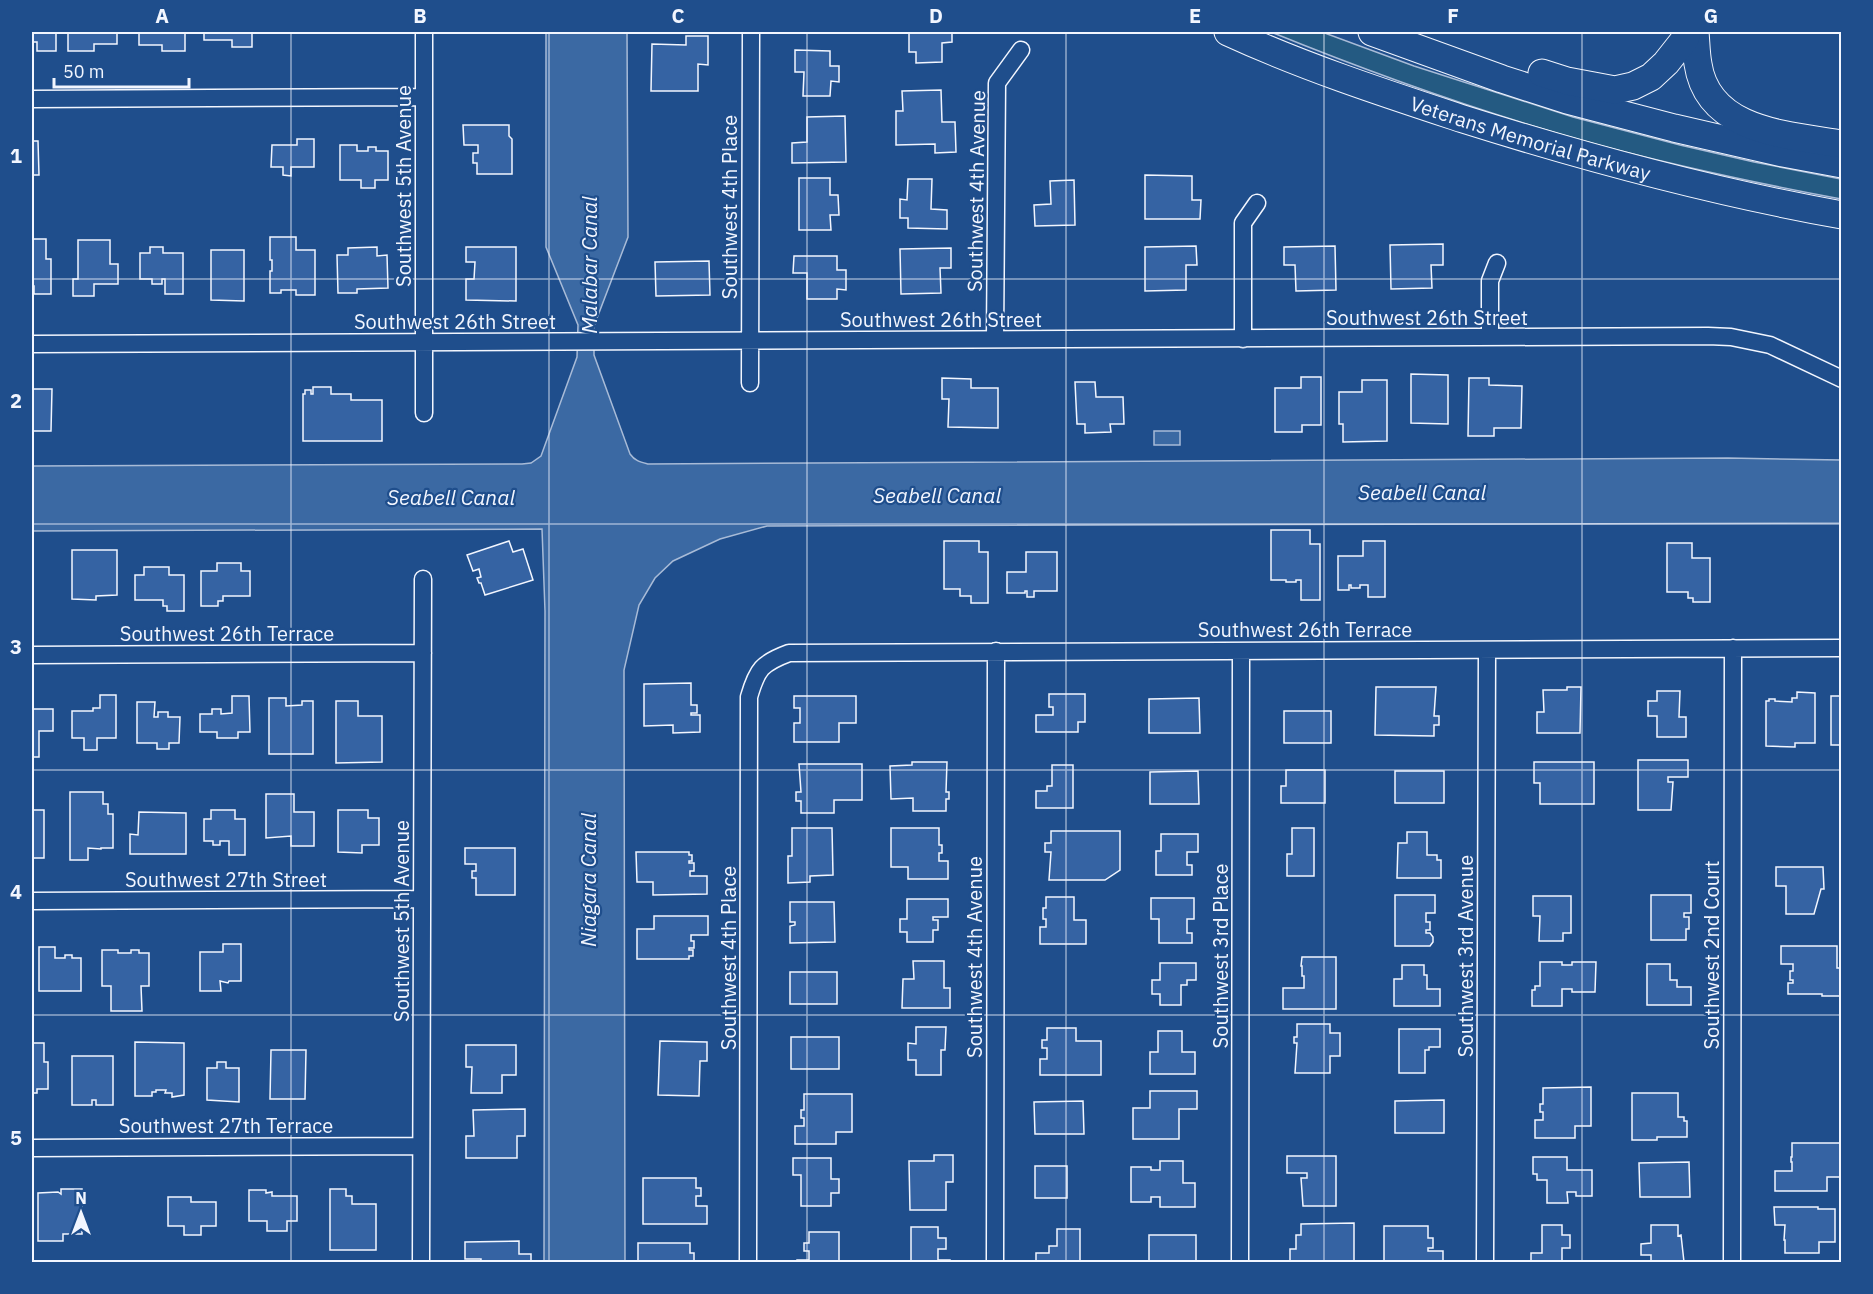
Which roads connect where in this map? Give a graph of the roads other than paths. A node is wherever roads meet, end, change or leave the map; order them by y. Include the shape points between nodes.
1 (424, 32) edge
2 (751, 32) edge
3 (1228, 32) edge
4 (1372, 32) edge
5 (1420, 32) edge
6 (1687, 32) edge
7 (1695, 32) edge
8 (1021, 50) dead end
9 (424, 97) junction
10 (32, 99) edge
11 (1842, 144) edge
12 (1842, 164) edge
13 (1642, 172) junction
14 (1257, 203) dead end
15 (1842, 215) edge
16 (1842, 232) edge
17 (1497, 263) dead end
18 (1490, 337) junction
19 (995, 339) junction
20 (1243, 339) junction
21 (423, 341) junction
22 (749, 341) junction
23 (32, 344) edge
24 (1842, 379) edge
25 (750, 383) dead end
26 (424, 412) dead end
27 (423, 579) dead end
28 (1733, 648) junction
29 (1842, 648) edge
30 (1487, 650) junction
31 (996, 651) junction
32 (1241, 651) junction
33 (423, 654) junction
34 (32, 656) edge
35 (770, 660) joint
36 (421, 899) junction
37 (32, 901) edge
38 (421, 1146) junction
39 (32, 1148) edge
40 (422, 1263) edge
41 (748, 1263) edge
42 (995, 1263) edge
43 (1240, 1263) edge
44 (1485, 1263) edge
45 (1732, 1263) edge

1 - 9 street, Southwest 5th Avenue
2 - 22 street, Southwest 4th Place
3 - 13 highway, Veterans Memorial Parkway via 1392,96
4 - 12 highway via 1567,100 1685,131
5 - 6 highway via 1567,81 1615,90 1651,77
7 - 11 highway via 1703,82 1711,98 1734,119 1769,132
8 - 19 street, Southwest 4th Avenue via 997,83
9 - 10 street
9 - 21 street, Southwest 5th Avenue
13 - 15 highway, Veterans Memorial Parkway via 1761,201
13 - 16 highway via 1656,192 1697,204
14 - 20 street via 1243,224
17 - 18 street via 1490,281
18 - 20 street, Southwest 26th Street
18 - 24 street, Southwest 26th Street via 1731,337 1770,345
19 - 20 street, Southwest 26th Street
19 - 22 street, Southwest 26th Street
21 - 22 street, Southwest 26th Street
21 - 23 street, Southwest 26th Street
21 - 26 street, Southwest 5th Avenue
22 - 25 street, Southwest 4th Place
27 - 33 street, Southwest 5th Avenue
28 - 29 street, Southwest 26th Terrace
28 - 30 street, Southwest 26th Terrace
28 - 45 street, Southwest 2nd Court
30 - 32 street, Southwest 26th Terrace
30 - 44 street, Southwest 3rd Avenue
31 - 32 street, Southwest 26th Terrace
31 - 35 street, Southwest 26th Terrace via 789,653
31 - 42 street, Southwest 4th Avenue
32 - 43 street, Southwest 3rd Place
33 - 34 street, Southwest 26th Terrace
33 - 36 street, Southwest 5th Avenue
35 - 41 street, Southwest 4th Place via 755,676 749,697
36 - 37 street, Southwest 27th Street
36 - 38 street, Southwest 5th Avenue
38 - 39 street, Southwest 27th Terrace
38 - 40 street, Southwest 5th Avenue

